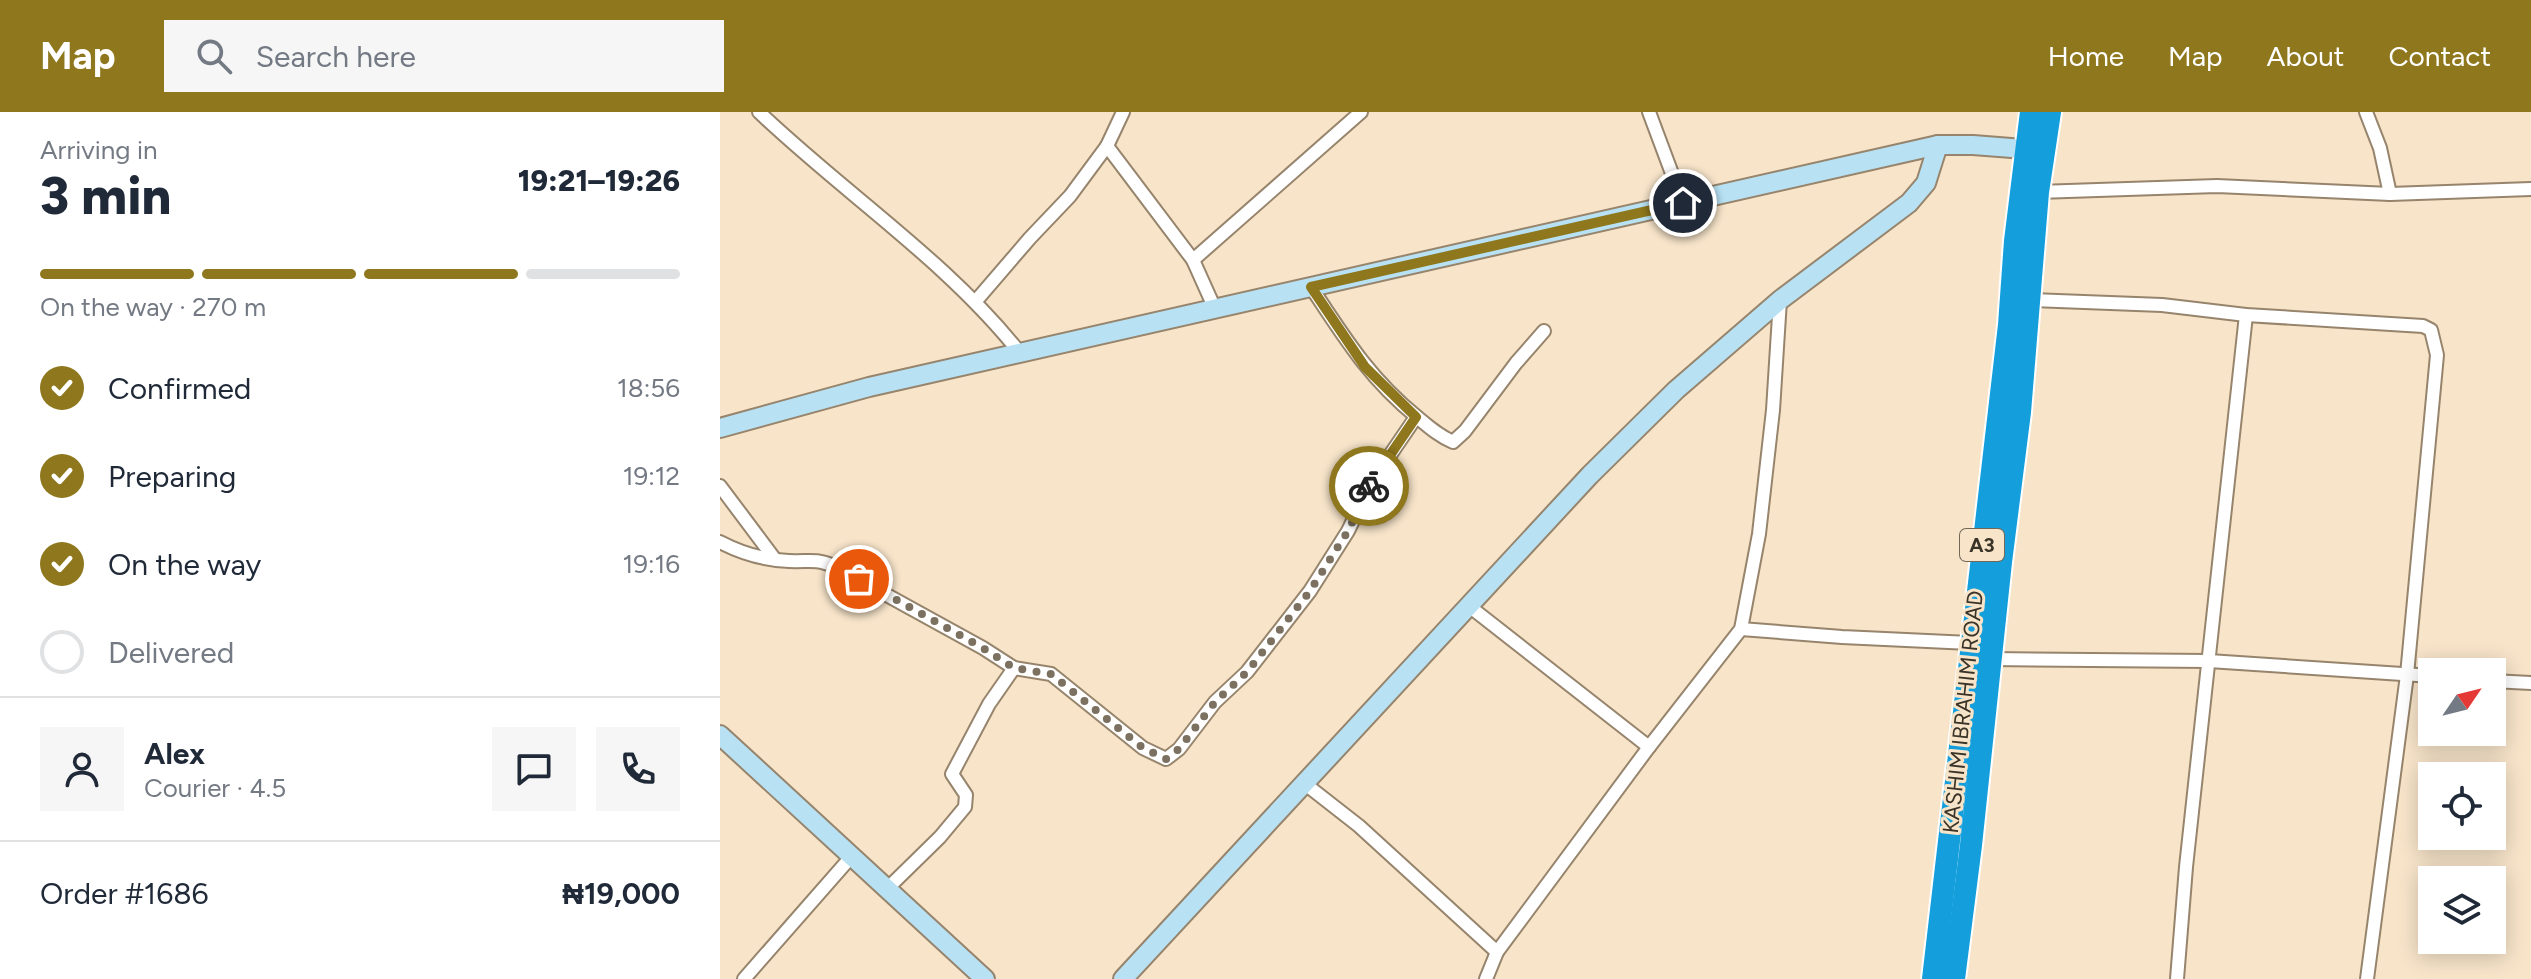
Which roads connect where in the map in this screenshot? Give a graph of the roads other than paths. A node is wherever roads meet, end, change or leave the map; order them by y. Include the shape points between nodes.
1 (759, 112) edge
2 (1123, 112) edge
3 (1361, 112) edge
4 (1649, 112) edge
5 (2031, 112) edge
6 (2050, 112) edge
7 (2366, 112) edge
8 (1938, 145) junction
9 (1107, 146) junction
10 (2034, 150) junction
11 (2531, 189) edge
12 (2038, 192) junction
13 (2390, 194) junction
14 (1683, 203) junction
15 (1193, 260) junction
16 (1311, 287) junction
17 (1780, 300) junction
18 (2030, 300) junction
19 (975, 302) junction
20 (1215, 309) junction
21 (2246, 315) junction
22 (1544, 331) dead end
23 (1020, 353) junction
24 (1416, 417) junction
25 (720, 428) edge
26 (720, 486) edge
27 (720, 542) edge
28 (774, 558) junction
29 (1469, 606) junction
30 (1741, 629) junction
31 (1970, 643) junction
32 (1990, 659) junction
33 (2209, 661) junction
34 (1014, 668) junction
35 (2407, 675) junction
36 (2418, 675) edge
37 (2506, 682) edge
38 (2531, 683) edge
39 (720, 735) edge
40 (1649, 747) junction
41 (1304, 783) junction
42 (851, 857) junction
43 (888, 888) junction
44 (1497, 952) junction
45 (744, 979) edge
46 (985, 979) edge
47 (1123, 979) edge
48 (1486, 979) edge
49 (1933, 979) edge
50 (1954, 979) edge
51 (2177, 979) edge
52 (2367, 979) edge

1 - 19 street
2 - 9 street
3 - 15 street
4 - 14 street
5 - 10 highway, KASHIM IBRAHIM ROAD / A3
6 - 10 highway, KASHIM IBRAHIM ROAD / A3
7 - 13 street
8 - 10 main road
8 - 14 main road
8 - 17 main road via 1926,183 1909,203
9 - 15 street
9 - 19 street via 1070,196
10 - 12 highway, KASHIM IBRAHIM ROAD / A3
10 - 31 highway, KASHIM IBRAHIM ROAD / A3
11 - 13 street
12 - 13 street via 2217,186
12 - 18 highway, KASHIM IBRAHIM ROAD / A3
14 - 16 main road
15 - 20 street
16 - 20 main road
16 - 24 street via 1365,367
17 - 29 main road via 1611,453
17 - 30 street via 1759,534
18 - 21 street via 2162,305
18 - 32 highway, KASHIM IBRAHIM ROAD / A3
19 - 23 street
20 - 23 main road
21 - 33 street
21 - 35 street via 2431,330 2437,355
22 - 24 street via 1453,442
23 - 25 main road
24 - 34 street via 1371,483 1310,591 1172,756 1166,759 1143,748 1051,674
26 - 28 street
27 - 28 street via 743,554
28 - 34 street via 816,559 834,566
29 - 40 street
29 - 41 main road
30 - 31 street
30 - 40 street
31 - 49 highway, KASHIM IBRAHIM ROAD / A3
32 - 33 street
32 - 50 highway, KASHIM IBRAHIM ROAD / A3
33 - 35 street
33 - 51 street
34 - 43 street via 952,774 966,795 965,807
35 - 36 street
35 - 52 street
37 - 38 street
39 - 42 main road
40 - 44 street
41 - 44 street
41 - 47 main road
42 - 43 main road
42 - 45 street
43 - 46 main road
44 - 48 street

